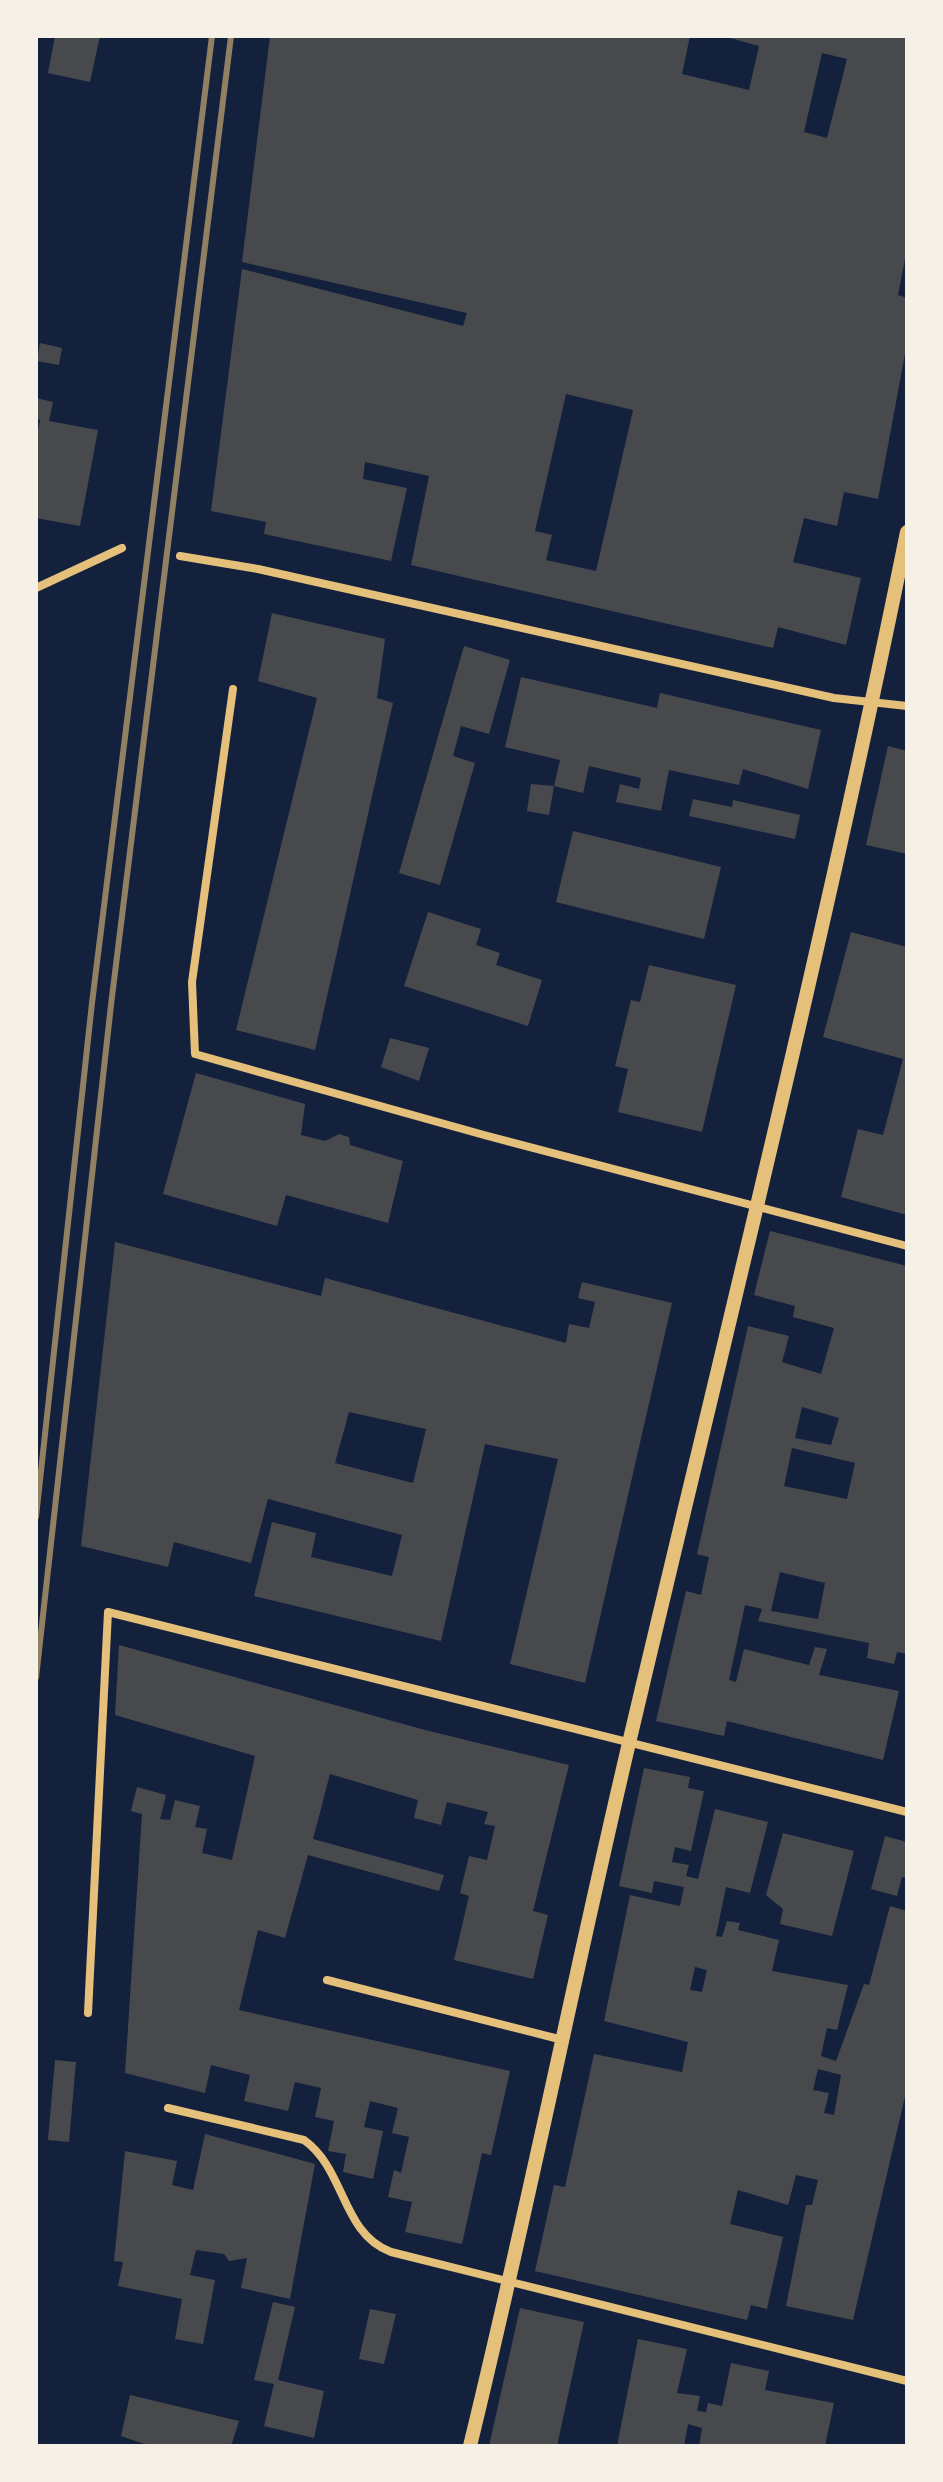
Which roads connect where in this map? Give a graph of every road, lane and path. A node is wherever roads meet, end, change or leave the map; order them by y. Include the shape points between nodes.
1 (907, 532) edge
2 (122, 548) dead end
3 (180, 556) dead end
4 (36, 588) edge
5 (233, 689) dead end
6 (872, 700) junction
7 (907, 706) edge
8 (758, 1208) junction
9 (907, 1246) edge
10 (629, 1744) junction
11 (907, 1812) edge
12 (327, 1980) dead end
13 (88, 2013) dead end
14 (563, 2040) junction
15 (168, 2108) dead end
16 (510, 2284) junction
17 (907, 2381) edge
18 (470, 2446) edge

1 - 6 street
2 - 4 street
3 - 6 street via 834,698
5 - 8 street via 192,982 195,1054
6 - 7 street
6 - 8 street
8 - 9 street
8 - 10 street
10 - 11 street
10 - 13 street via 108,1612
10 - 14 street
12 - 14 street
14 - 16 street
15 - 16 street via 304,2140 328,2165 358,2227 373,2245
16 - 17 street
16 - 18 street

